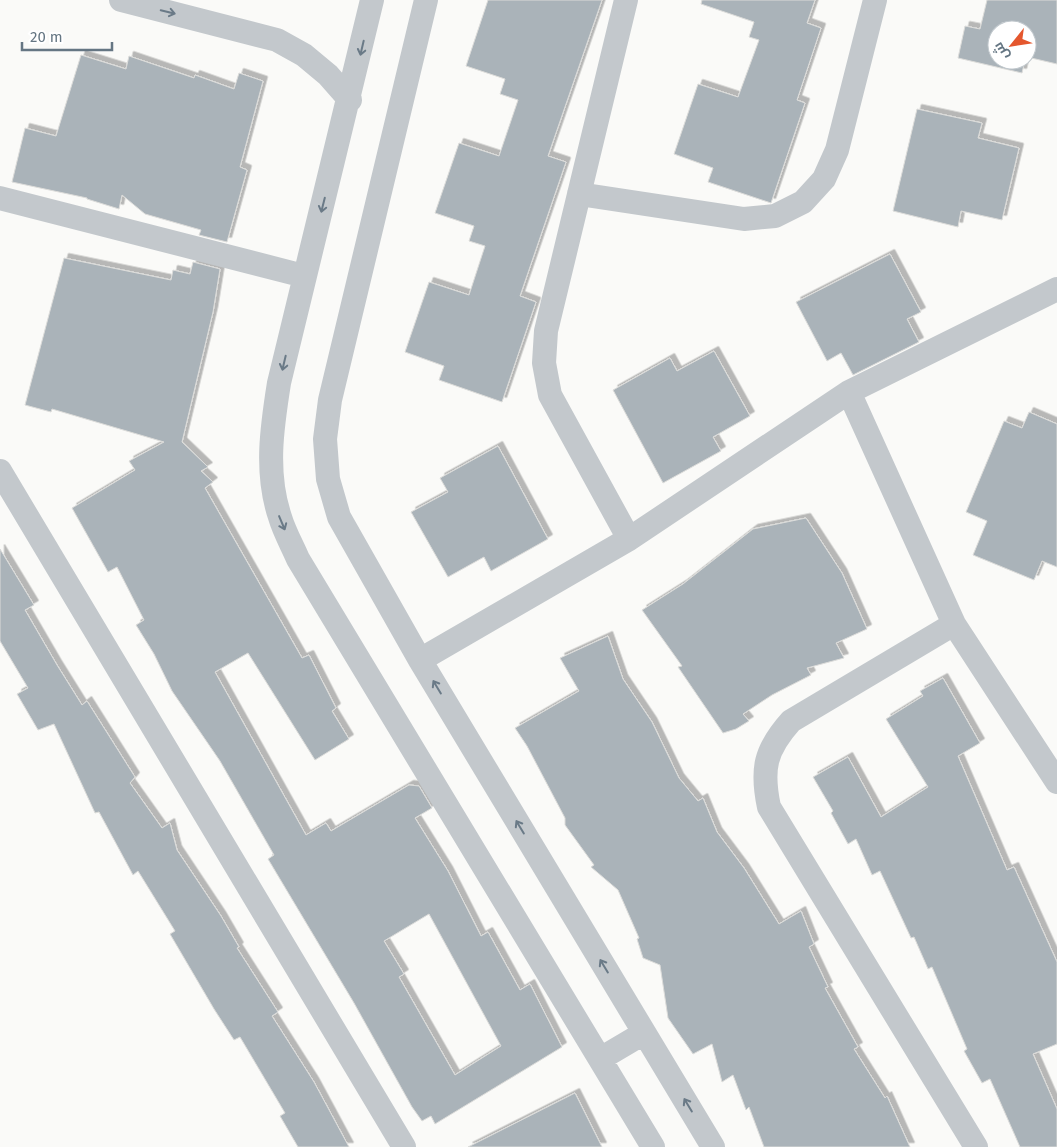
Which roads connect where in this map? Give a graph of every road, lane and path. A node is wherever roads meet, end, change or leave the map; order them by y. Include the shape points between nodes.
1 (121, 0) edge
2 (372, 0) edge
3 (426, 0) edge
4 (626, 0) edge
5 (875, 0) edge
6 (350, 100) junction
7 (579, 194) junction
8 (0, 198) edge
9 (304, 276) junction
10 (1057, 289) edge
11 (849, 392) junction
12 (0, 471) edge
13 (629, 539) junction
14 (954, 624) junction
15 (420, 660) junction
16 (1057, 782) edge
17 (644, 1033) junction
18 (600, 1059) junction
19 (404, 1147) edge
20 (653, 1147) edge
21 (713, 1147) edge
22 (976, 1147) edge

1 -> 6 street via 277,40 304,55
2 -> 6 street
3 - 15 street via 330,400 325,440 328,479 339,517
4 - 7 street
5 - 7 street via 837,150 824,179 803,202 775,216 744,219
6 -> 9 street
7 - 13 street via 546,330 544,363 550,395 564,424
8 - 9 street
9 -> 18 street via 272,424 270,472 280,517 298,560
10 - 11 street
11 - 13 street
11 - 14 street
12 - 19 street
13 - 15 street
14 - 16 street
14 - 22 street via 791,721 776,738 766,760 764,784 769,807
17 -> 15 street
17 - 18 street
21 -> 17 street
18 - 20 street

